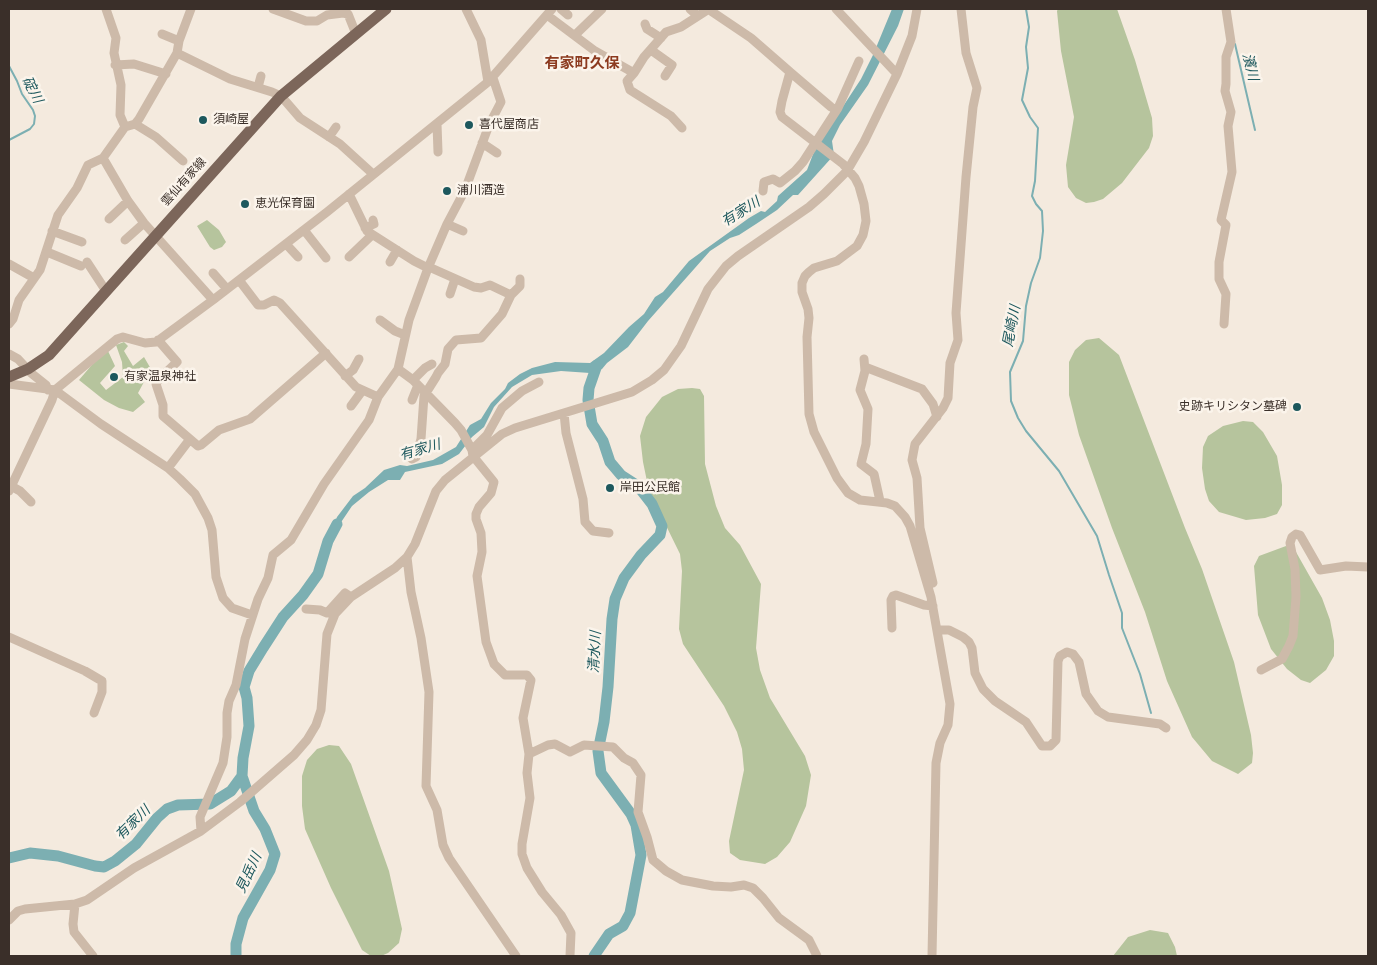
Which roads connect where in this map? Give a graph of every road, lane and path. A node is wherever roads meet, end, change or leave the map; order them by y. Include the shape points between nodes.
1 (106, 9) edge
2 (191, 9) edge
3 (273, 9) edge
4 (386, 9) edge
5 (466, 9) edge
6 (602, 9) edge
7 (690, 9) edge
8 (709, 9) edge
9 (836, 9) edge
10 (918, 9) edge
11 (961, 9) edge
12 (1226, 9) edge
13 (349, 12) edge
14 (550, 12) edge
15 (698, 16) junction
16 (645, 24) dead end
17 (162, 34) dead end
18 (356, 34) junction
19 (575, 35) junction
20 (661, 38) junction
21 (179, 41) junction
22 (650, 50) junction
23 (177, 53) junction
24 (860, 62) dead end
25 (116, 65) junction
26 (894, 71) junction
27 (790, 72) junction
28 (166, 74) junction
29 (634, 74) junction
30 (261, 76) dead end
31 (665, 76) dead end
32 (490, 80) junction
33 (258, 87) junction
34 (280, 96) junction
35 (836, 110) junction
36 (135, 124) junction
37 (437, 124) junction
38 (125, 127) junction
39 (336, 128) dead end
40 (682, 128) dead end
41 (329, 137) junction
42 (482, 143) junction
43 (815, 144) junction
44 (438, 152) dead end
45 (497, 152) dead end
46 (103, 158) junction
47 (183, 161) dead end
48 (847, 171) junction
49 (373, 174) junction
50 (761, 183) dead end
51 (349, 194) junction
52 (128, 201) junction
53 (109, 219) dead end
54 (373, 220) dead end
55 (144, 223) junction
56 (447, 224) junction
57 (52, 230) junction
58 (304, 230) junction
59 (368, 232) junction
60 (463, 232) dead end
61 (156, 236) junction
62 (125, 240) dead end
63 (82, 242) dead end
64 (286, 244) junction
65 (397, 250) junction
66 (47, 252) junction
67 (298, 257) dead end
68 (350, 257) dead end
69 (326, 258) dead end
70 (390, 262) dead end
71 (9, 264) edge
72 (429, 268) junction
73 (213, 274) dead end
74 (34, 278) junction
75 (456, 279) junction
76 (520, 279) dead end
77 (239, 280) junction
78 (227, 289) junction
79 (106, 291) junction
80 (450, 294) dead end
81 (511, 295) junction
82 (213, 300) junction
83 (380, 320) dead end
84 (9, 324) edge
85 (1224, 324) dead end
86 (405, 339) junction
87 (158, 340) junction
88 (326, 352) junction
89 (9, 354) edge
90 (397, 354) dead end
91 (359, 360) dead end
92 (432, 364) dead end
93 (28, 369) junction
94 (398, 369) junction
95 (382, 373) dead end
96 (341, 376) junction
97 (9, 377) edge
98 (389, 381) junction
99 (539, 382) dead end
100 (415, 383) junction
101 (9, 384) edge
102 (52, 390) junction
103 (362, 391) junction
104 (425, 394) junction
105 (378, 396) junction
106 (412, 400) dead end
107 (351, 406) dead end
108 (564, 413) junction
109 (937, 416) junction
110 (190, 439) junction
111 (472, 452) junction
112 (412, 459) dead end
113 (168, 468) junction
114 (10, 489) edge
115 (880, 501) junction
116 (31, 502) dead end
117 (608, 533) dead end
118 (407, 557) junction
119 (1368, 567) edge
120 (351, 597) junction
121 (932, 602) junction
122 (306, 609) dead end
123 (252, 615) junction
124 (892, 628) dead end
125 (937, 630) junction
126 (9, 638) edge
127 (1261, 670) dead end
128 (94, 713) dead end
129 (1166, 728) dead end
130 (529, 754) junction
131 (200, 831) junction
132 (75, 904) junction
133 (9, 920) edge
134 (93, 956) edge
135 (516, 956) edge
136 (570, 956) edge
137 (817, 956) edge
138 (932, 956) edge

1 - 25 street via 116,38
2 - 21 street
3 - 13 street via 306,21
4 - 18 main road, 雲仙有家線
5 - 32 street via 480,40
6 - 19 street
7 - 15 street
8 - 15 street
8 - 27 street via 751,38
9 - 26 street
10 - 26 street via 912,36
11 - 109 street via 964,47 977,88 964,195 956,313 958,340 950,363 948,398
12 - 85 street via 1231,42 1226,57 1225,91 1231,112 1228,126 1232,172 1220,220 1226,225 1219,262 1219,279 1226,294
13 - 18 street
14 - 19 street
14 - 32 street
15 - 20 street via 666,32
16 - 20 street via 646,29
17 - 21 street
18 - 34 main road, 雲仙有家線
19 - 29 street
20 - 22 street
21 - 23 street
22 - 29 street
22 - 31 street via 672,65
23 - 28 street
23 - 33 street via 230,79
24 - 35 street
25 - 28 street via 134,64
25 - 38 street via 121,85 120,115
26 - 48 street via 864,142
27 - 35 street
27 - 43 street via 780,112
28 - 36 street
29 - 40 street via 627,82 630,90 671,116
30 - 33 street
32 - 37 street
32 - 42 street via 501,102
33 - 34 street
34 - 41 street via 300,118
34 - 61 main road, 雲仙有家線
35 - 43 street
36 - 38 street
36 - 47 street via 156,137
37 - 44 street
37 - 49 street
38 - 46 street
39 - 41 street
41 - 49 street
42 - 45 street
42 - 56 street via 465,190
43 - 48 street via 843,164
43 - 50 street via 790,176 780,183 773,178
46 - 52 street
46 - 57 street via 88,165
48 - 108 street via 809,207 726,266 708,289 681,346 664,370 640,388
48 - 115 street via 855,178 864,204 866,222 863,235 848,254 814,268 804,276 802,283 809,318 806,344 809,414 814,432 848,493 860,500
49 - 51 street
51 - 58 street
51 - 59 street
52 - 53 street
52 - 55 street
54 - 59 street
55 - 61 street
55 - 62 street
56 - 60 street
56 - 72 street
57 - 63 street
57 - 66 street
58 - 64 street
58 - 69 street
59 - 65 street
59 - 68 street
61 - 79 main road, 雲仙有家線
61 - 82 street
64 - 67 street
64 - 77 street
65 - 70 street
65 - 72 street
66 - 74 street
66 - 79 street via 84,264
71 - 74 street
72 - 75 street
72 - 86 street
73 - 78 street
74 - 84 street via 19,300
75 - 80 street
75 - 81 street via 479,288 490,285
76 - 81 street via 520,286
77 - 78 street
77 - 88 street via 258,305 274,300 280,303
78 - 82 street
79 - 93 main road, 雲仙有家線 via 49,355
81 - 104 street via 502,314 480,338 456,340 451,344 445,364
82 - 87 street
83 - 86 street
86 - 90 street
86 - 94 street
87 - 102 street via 145,343 122,337
87 - 110 street via 177,362 156,384 163,416
88 - 96 street
88 - 110 street via 250,419 219,430 202,445 198,446
89 - 93 street
91 - 96 street via 353,370
92 - 100 street via 425,368
93 - 97 main road, 雲仙有家線
93 - 102 street
94 - 98 street
94 - 100 street
95 - 98 street
96 - 103 street
98 - 105 street
99 - 111 street via 502,408 487,435
100 - 104 street
100 - 106 street
101 - 102 street
102 - 113 street
102 - 114 street via 52,400
103 - 105 street
103 - 107 street
104 - 111 street via 461,430
104 - 112 street via 421,439 416,457
105 - 123 street via 369,420 290,540 273,555 268,578
108 - 111 street via 516,428
108 - 117 street via 585,522 593,531
109 - 115 street via 922,389 864,363 860,390 868,418 861,464 874,474
109 - 121 street via 915,444 912,460 917,478 920,528 934,588
110 - 113 street
111 - 118 street via 436,491
111 - 130 street via 494,482 491,493 476,514 482,552 476,576 486,642 494,664 505,675 527,675 531,680 523,718
113 - 123 street via 195,494 208,518 216,577 223,598 232,608
114 - 116 street via 20,491
115 - 121 street via 895,506 906,517
118 - 120 street
118 - 135 street via 429,692 426,786 437,810 443,845 449,858
119 - 127 street via 1320,570 1300,535 1292,537 1296,597 1293,636 1282,659
120 - 122 street via 346,593 327,613
120 - 131 street via 335,614 327,634 322,700 316,725 307,740 259,786
121 - 124 street via 924,605 893,596
121 - 125 street
123 - 131 street via 236,685 229,701 222,763 200,817
125 - 129 street via 949,630 969,642 975,673 983,688 995,701 1026,722 1042,746 1050,746 1056,740 1058,660 1067,652 1077,659 1086,694 1098,711 1108,717 1160,724
125 - 138 street via 950,704 948,725 936,763
126 - 128 street via 102,681 102,692
130 - 136 street via 530,798 522,854 527,868 571,933
130 - 137 street via 554,744 570,752 584,745 610,746 633,763 642,775 638,812 653,860 682,880 753,888 779,918 809,940
131 - 132 street via 134,868 87,900
132 - 133 street via 25,909
132 - 134 street via 74,932

